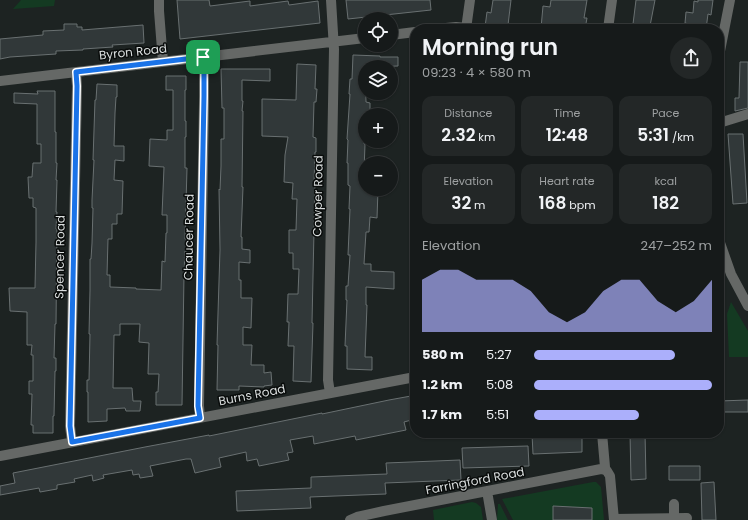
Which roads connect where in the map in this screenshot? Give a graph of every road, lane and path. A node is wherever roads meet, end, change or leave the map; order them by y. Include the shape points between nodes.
1 (159, 0) edge
2 (331, 0) edge
3 (470, 0) edge
4 (612, 0) edge
5 (730, 0) edge
6 (467, 24) edge
7 (609, 24) edge
8 (724, 31) edge
9 (410, 33) edge
10 (398, 34) edge
11 (358, 39) edge
12 (333, 42) junction
13 (203, 57) junction
14 (163, 62) junction
15 (76, 72) junction
16 (0, 81) edge
17 (748, 114) edge
18 (724, 121) edge
19 (724, 254) edge
20 (748, 306) edge
21 (410, 378) edge
22 (330, 393) junction
23 (200, 418) junction
24 (603, 438) edge
25 (72, 442) junction
26 (0, 456) edge
27 (605, 470) junction
28 (487, 491) junction
29 (674, 504) dead end
30 (674, 518) junction
31 (687, 518) dead end
32 (355, 519) edge
33 (614, 519) edge
34 (492, 520) edge

1 - 14 street
2 - 12 street, Cowper Road
3 - 6 street
4 - 7 street
5 - 8 street
9 - 10 street
11 - 12 street, Byron Road
12 - 13 street, Byron Road
12 - 22 street, Cowper Road via 328,380
13 - 14 street, Byron Road
13 - 23 street, Chaucer Road via 198,406
14 - 15 street, Byron Road
15 - 16 street, Byron Road
15 - 25 street, Spencer Road via 70,426
17 - 18 street
19 - 20 street
21 - 22 street, Burns Road
22 - 23 street, Burns Road
23 - 25 street, Burns Road
24 - 27 street
25 - 26 street, Burns Road
27 - 28 street, Farringford Road
27 - 33 street via 610,476
28 - 32 street, Farringford Road
28 - 34 street
29 - 30 street
30 - 31 street
30 - 33 street

